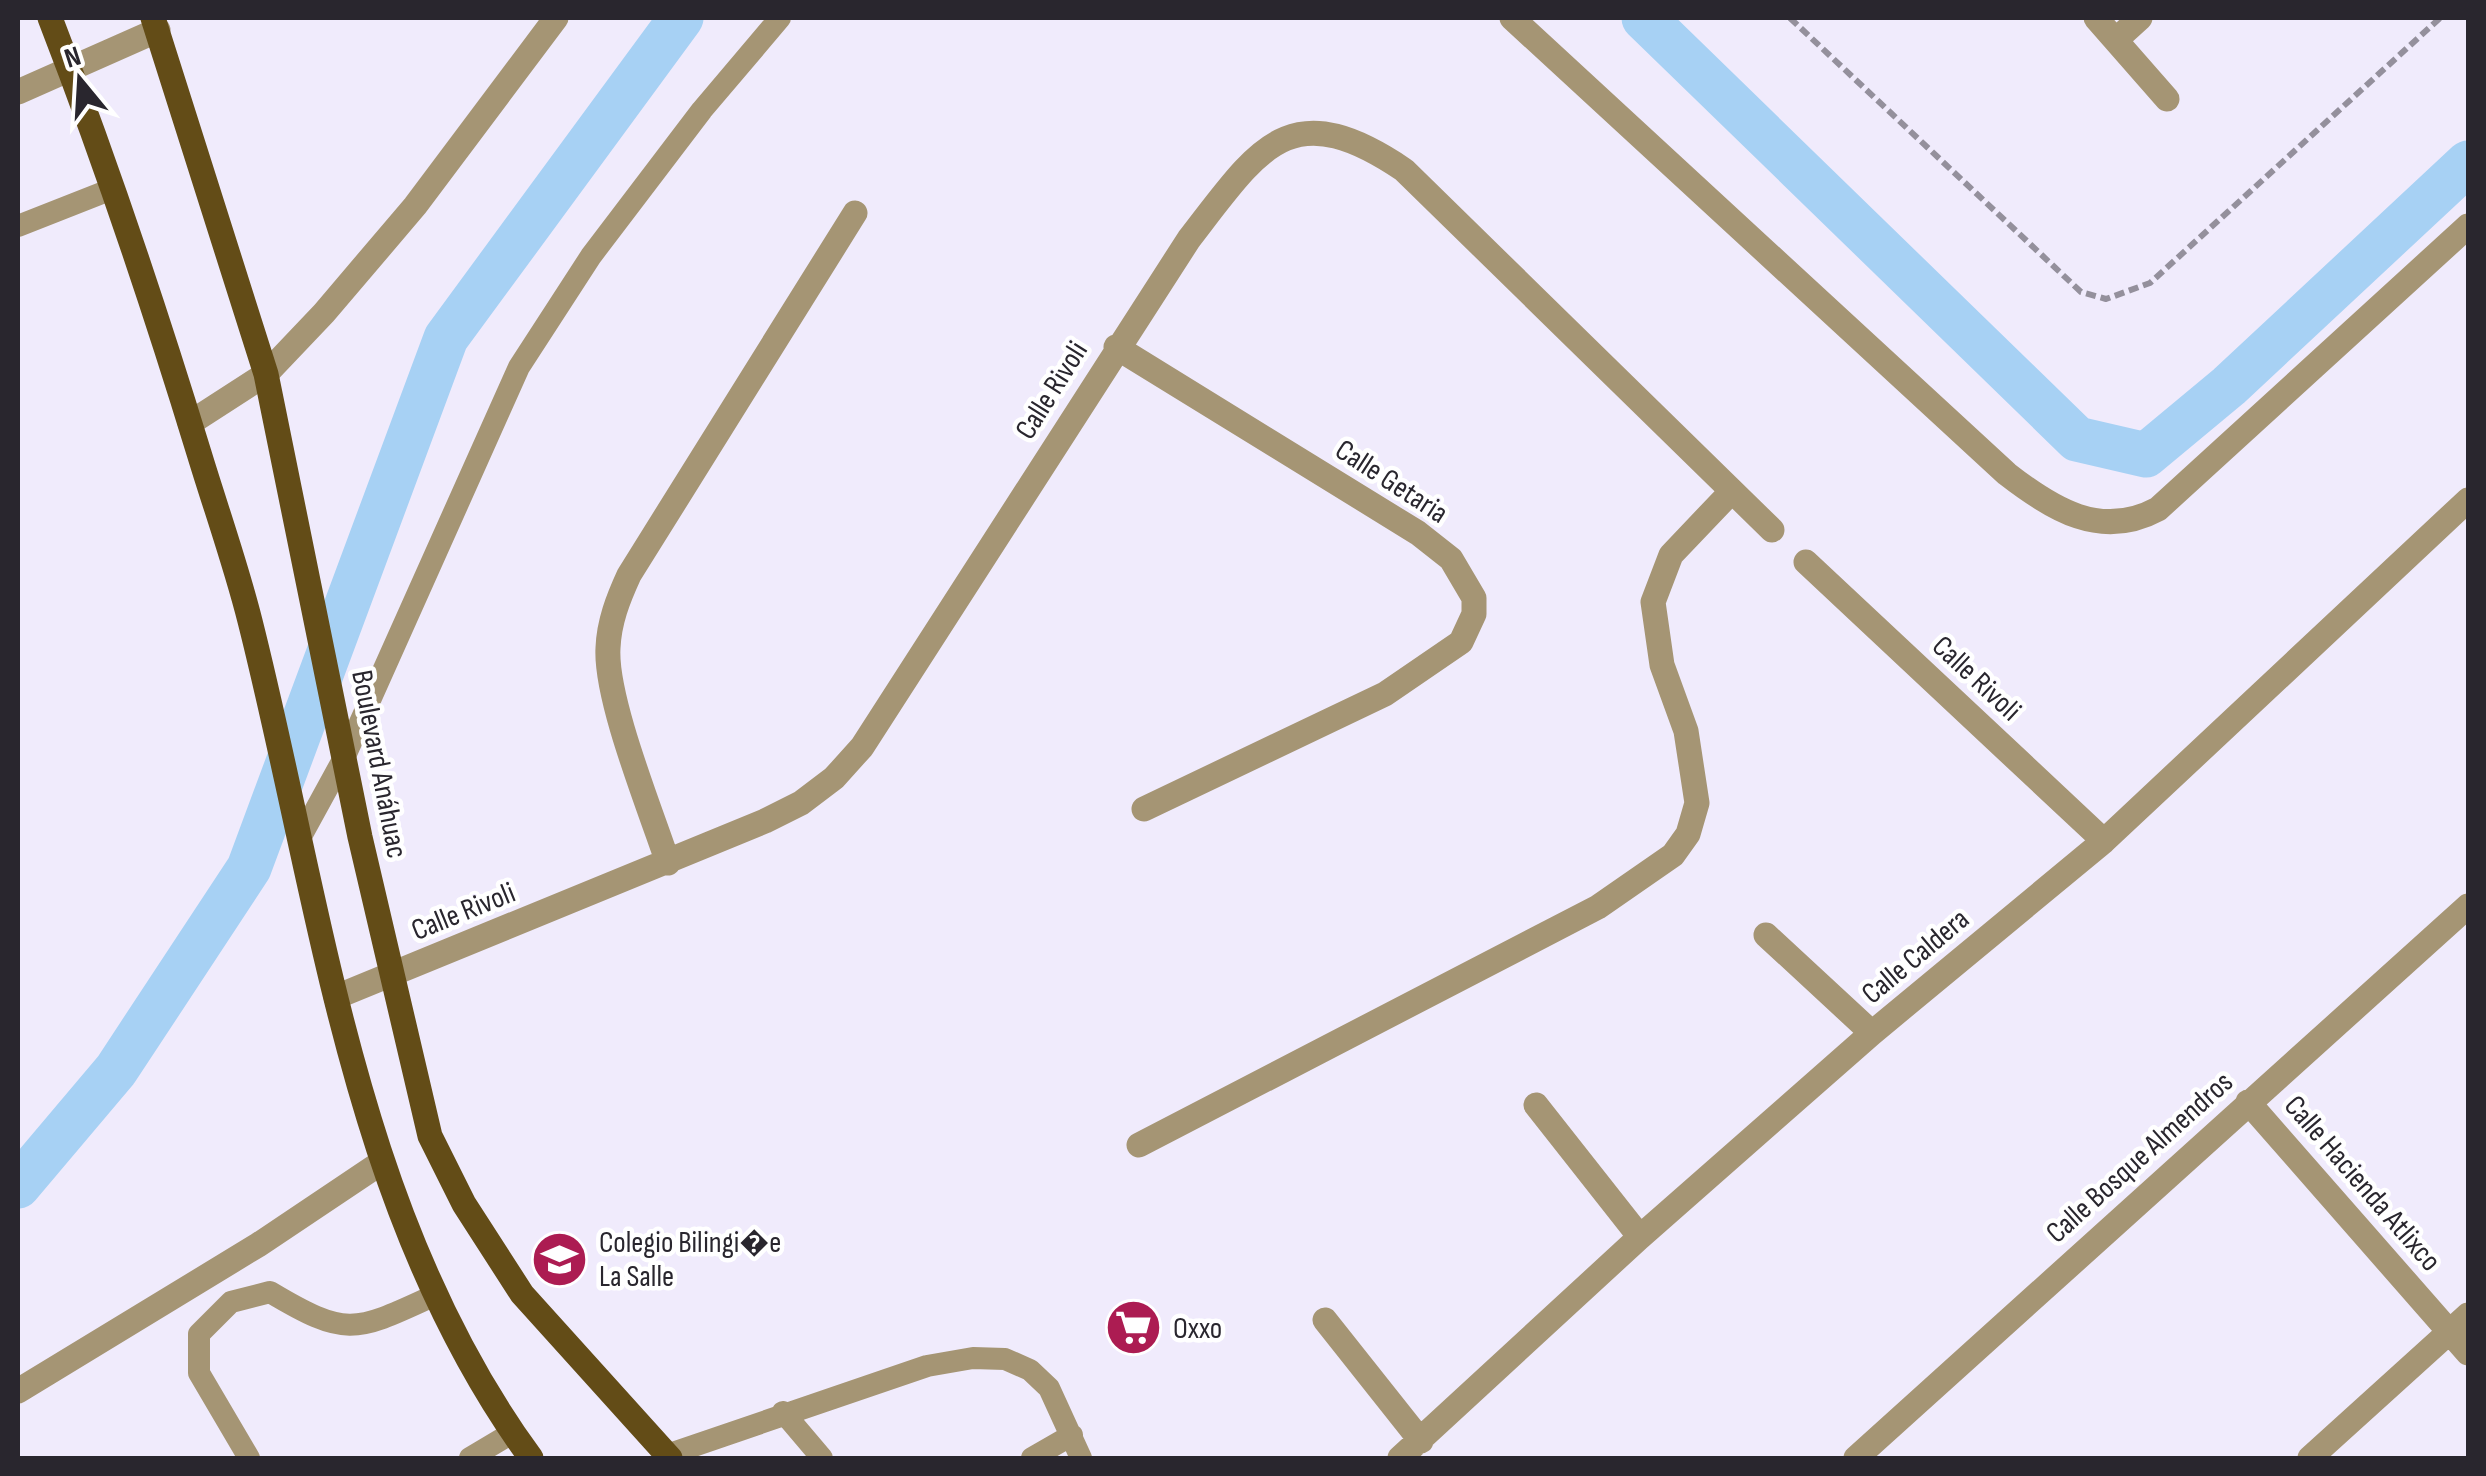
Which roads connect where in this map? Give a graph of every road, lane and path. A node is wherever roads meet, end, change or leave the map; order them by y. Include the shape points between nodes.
1 (50, 18) edge
2 (556, 18) edge
3 (780, 18) edge
4 (1512, 18) edge
5 (1790, 18) edge
6 (2096, 18) edge
7 (2140, 18) edge
8 (2440, 18) edge
9 (156, 24) edge
10 (2118, 38) junction
11 (70, 69) junction
12 (18, 92) edge
13 (2167, 100) dead end
14 (112, 189) junction
15 (855, 214) dead end
16 (18, 226) edge
17 (2468, 226) edge
18 (1116, 347) junction
19 (266, 374) junction
20 (190, 423) junction
21 (1730, 493) junction
22 (2468, 500) edge
23 (1772, 530) dead end
24 (1806, 562) dead end
25 (344, 756) junction
26 (1144, 810) dead end
27 (297, 831) junction
28 (2104, 841) junction
29 (668, 864) junction
30 (2468, 906) edge
31 (1766, 935) dead end
32 (390, 975) junction
33 (336, 997) junction
34 (1872, 1033) junction
35 (2248, 1102) junction
36 (1536, 1105) dead end
37 (1140, 1146) dead end
38 (382, 1162) junction
39 (1640, 1237) junction
40 (435, 1296) junction
41 (1325, 1320) dead end
42 (2459, 1323) edge
43 (2468, 1353) edge
44 (18, 1391) edge
45 (784, 1412) junction
46 (512, 1433) junction
47 (1072, 1435) junction
48 (1420, 1441) junction
49 (668, 1457) edge
50 (249, 1458) edge
51 (470, 1458) edge
52 (531, 1458) edge
53 (822, 1458) edge
54 (1032, 1458) edge
55 (1081, 1458) edge
56 (1400, 1458) edge
57 (1856, 1458) edge
58 (2310, 1458) edge

1 - 11 main road
2 - 19 street via 358,276
3 - 25 lane via 591,256 519,367
4 - 17 street via 2007,474 2047,505 2086,521 2127,521 2158,509
5 - 8 path via 2081,292 2106,300 2150,283
6 - 10 street
7 - 10 street
9 - 11 street
9 - 19 main road, Boulevard Anáhuac
10 - 13 street
11 - 12 street
11 - 14 main road
14 - 16 lane
14 - 20 main road
15 - 29 street via 616,604 609,673
18 - 21 street, Calle Rivoli via 1189,239 1259,155 1285,136 1340,134 1404,170
18 - 26 street, Calle Getaria via 1418,534 1451,559 1474,598 1461,642 1430,666
18 - 29 street, Calle Rivoli via 898,691 834,778 801,803
19 - 20 street
19 - 25 main road, Boulevard Anáhuac
20 - 27 main road via 250,619
21 - 23 street, Calle Rivoli
21 - 37 street via 1672,555 1652,602 1697,803 1674,855 1598,907
22 - 28 street, Calle Caldera
24 - 28 street, Calle Rivoli
25 - 27 lane
25 - 32 main road, Boulevard Anáhuac
27 - 33 main road
28 - 34 street, Calle Caldera
29 - 32 street, Calle Rivoli
30 - 35 street, Calle Bosque Almendros
31 - 34 street
32 - 33 street, Calle Rivoli
32 - 49 main road, Boulevard Anáhuac via 419,1101 464,1204 522,1294
33 - 38 main road
34 - 39 street, Calle Caldera
35 - 42 street, Calle Hacienda Atlixco
35 - 57 street, Calle Bosque Almendros
36 - 39 street
38 - 40 main road
38 - 44 street
39 - 48 street, Calle Caldera
40 - 46 main road
40 - 50 lane via 373,1324 324,1324 270,1292 231,1302 199,1334 199,1373
41 - 48 street
42 - 43 street, Calle Hacienda Atlixco
42 - 58 street
45 - 47 lane via 927,1366 1004,1360 1030,1370 1049,1388
45 - 49 lane
45 - 53 lane
46 - 51 lane
46 - 52 main road
47 - 54 lane
47 - 55 lane
48 - 56 street, Calle Caldera

